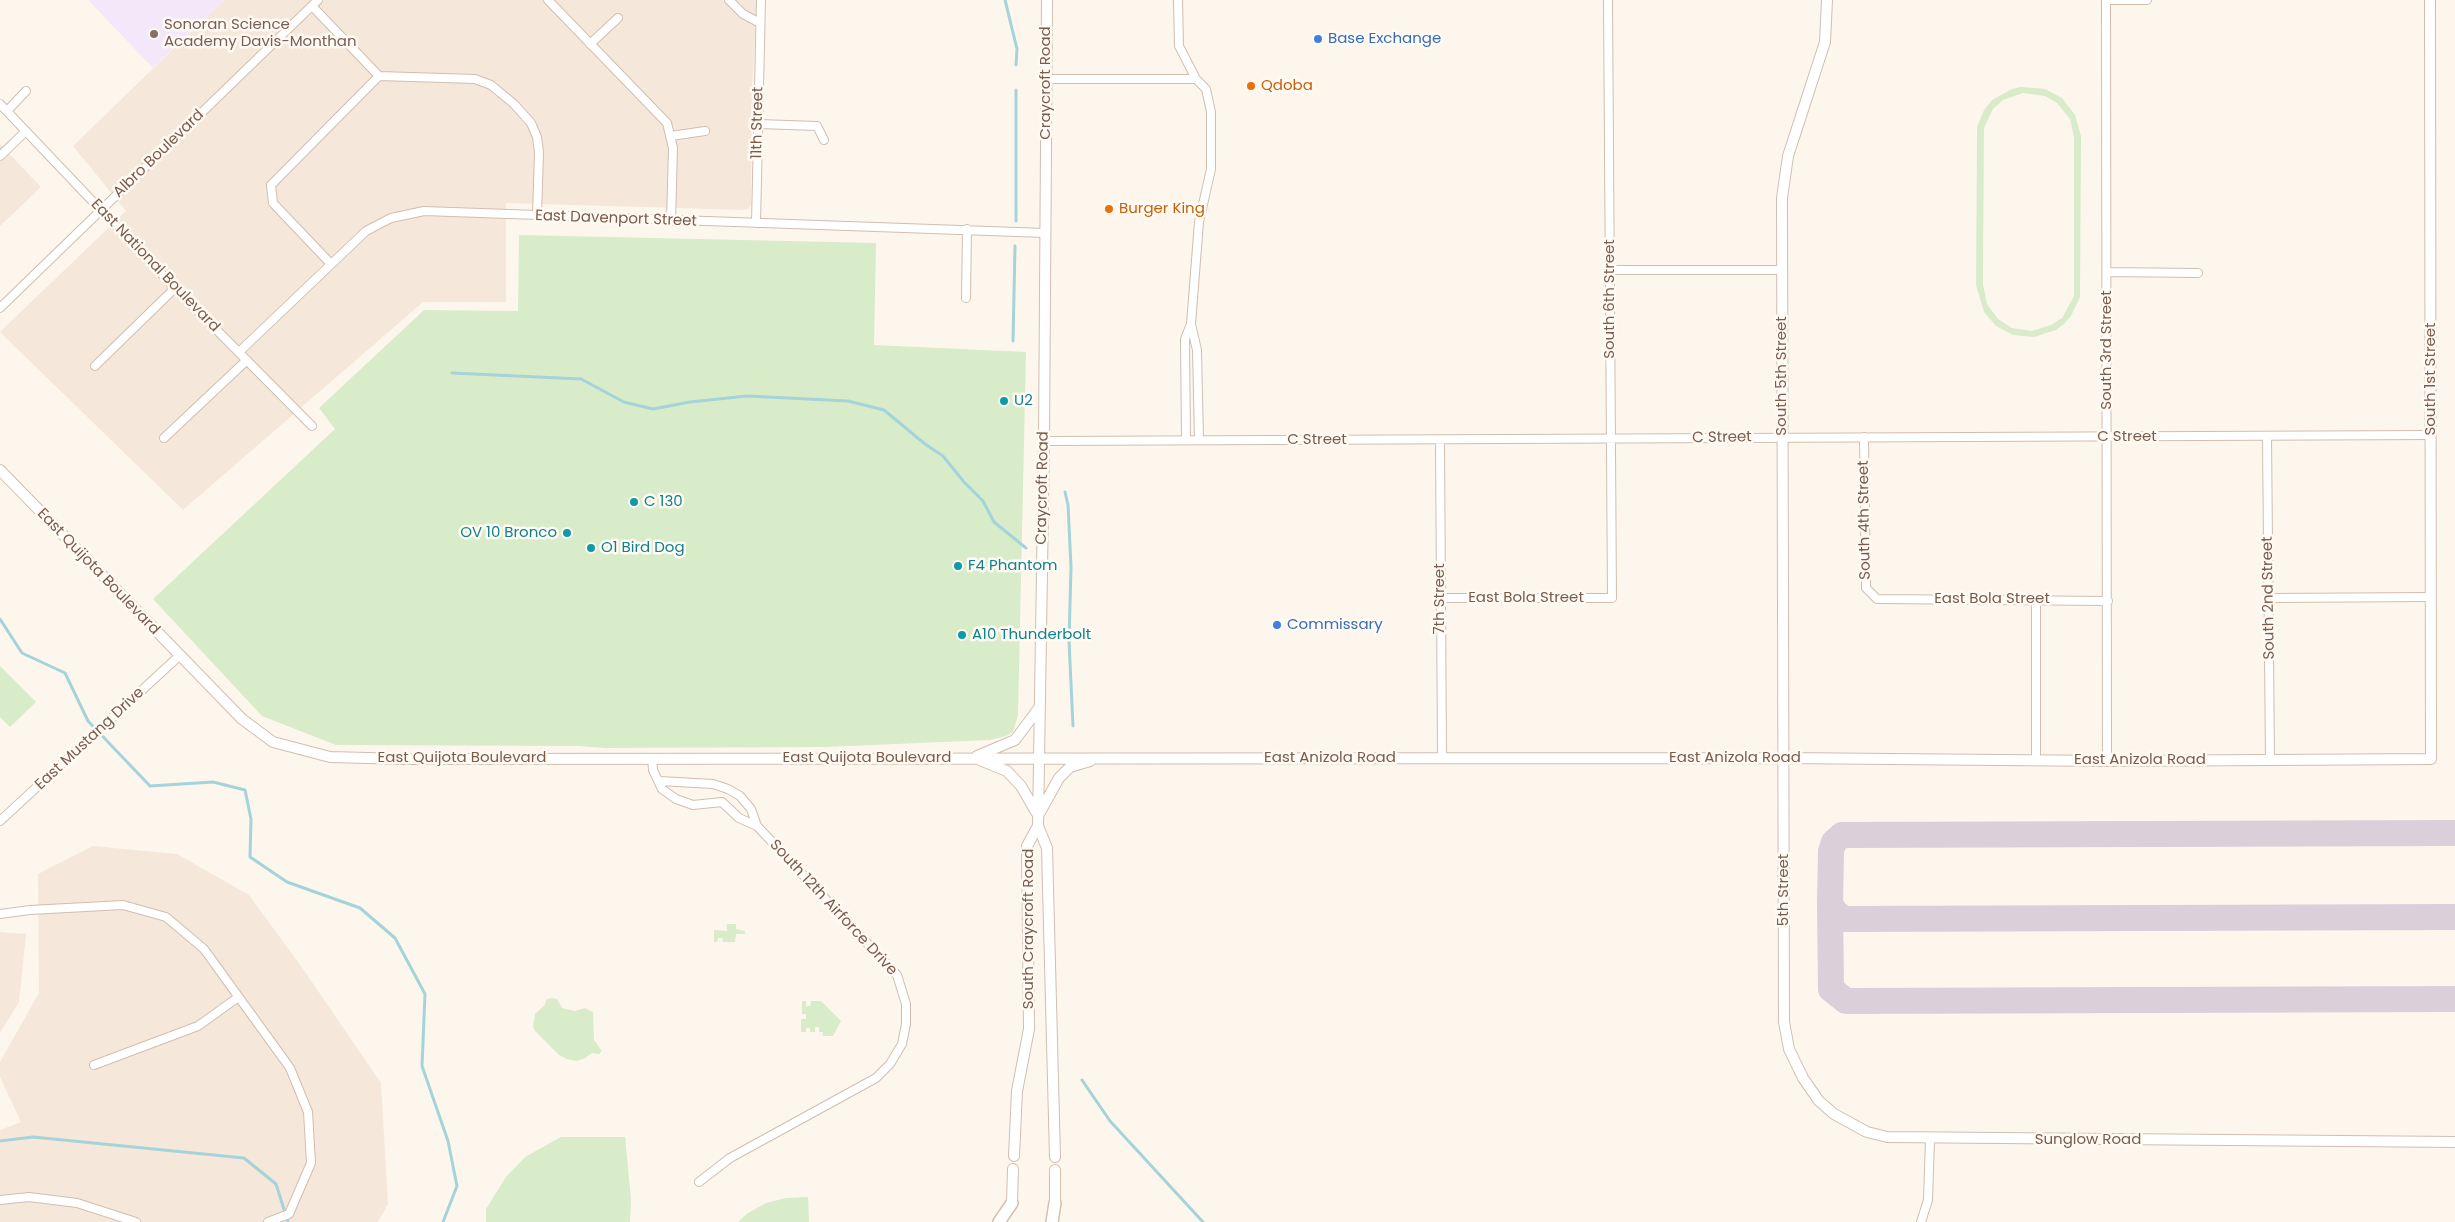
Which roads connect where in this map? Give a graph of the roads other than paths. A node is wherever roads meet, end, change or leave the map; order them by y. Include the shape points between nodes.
1 (318, 0) edge
2 (548, 0) edge
3 (729, 0) edge
4 (762, 0) edge
5 (1047, 0) edge
6 (1178, 0) edge
7 (1608, 0) edge
8 (1827, 0) edge
9 (2106, 0) edge
10 (2147, 0) edge
11 (2430, 0) edge
12 (312, 6) junction
13 (618, 18) dead end
14 (760, 23) junction
15 (590, 44) junction
16 (379, 76) junction
17 (1046, 79) junction
18 (1196, 79) junction
19 (26, 91) dead end
20 (0, 104) edge
21 (7, 112) junction
22 (759, 124) junction
23 (26, 131) junction
24 (705, 131) dead end
25 (671, 136) junction
26 (824, 140) dead end
27 (0, 156) edge
28 (101, 210) junction
29 (537, 216) junction
30 (671, 221) junction
31 (756, 223) junction
32 (967, 229) junction
33 (1045, 233) junction
34 (331, 264) junction
35 (1611, 270) junction
36 (1782, 270) junction
37 (2108, 272) junction
38 (2198, 273) dead end
39 (175, 288) junction
40 (966, 298) dead end
41 (0, 308) edge
42 (1190, 324) junction
43 (239, 352) junction
44 (247, 360) junction
45 (95, 366) dead end
46 (312, 426) dead end
47 (2431, 435) junction
48 (2267, 436) junction
49 (1864, 437) junction
50 (2107, 437) junction
51 (164, 438) dead end
52 (1782, 438) junction
53 (1186, 440) junction
54 (1199, 440) junction
55 (1440, 440) junction
56 (1610, 440) junction
57 (1044, 441) junction
58 (0, 470) edge
59 (2431, 597) junction
60 (1439, 598) junction
61 (1612, 598) joint
62 (2269, 598) junction
63 (1877, 599) joint
64 (2036, 599) junction
65 (2108, 601) junction
66 (179, 656) junction
67 (1039, 708) junction
68 (652, 758) junction
69 (974, 758) junction
70 (1038, 758) junction
71 (1098, 758) junction
72 (1442, 758) junction
73 (1784, 758) junction
74 (2431, 759) joint
75 (2036, 760) junction
76 (2270, 760) junction
77 (2107, 761) junction
78 (660, 782) junction
79 (0, 821) edge
80 (1038, 821) junction
81 (757, 826) junction
82 (0, 914) edge
83 (238, 998) junction
84 (1784, 1022) joint
85 (94, 1065) dead end
86 (1930, 1139) junction
87 (2455, 1142) edge
88 (1014, 1156) dead end
89 (1055, 1157) dead end
90 (1013, 1170) dead end
91 (1055, 1170) dead end
92 (699, 1182) dead end
93 (0, 1200) edge
94 (1012, 1203) joint
95 (1054, 1203) joint
96 (136, 1222) edge
97 (268, 1222) edge
98 (999, 1222) edge
99 (1052, 1222) edge
100 (1921, 1222) edge

1 - 12 street, Albro Boulevard
2 - 15 street
3 - 14 street via 743,14
4 - 14 street, 11th Street
5 - 17 street, Craycroft Road
6 - 18 street via 1179,46
7 - 35 street, South 6th Street
8 - 36 street, South 5th Street via 1824,42 1788,156 1782,198
9 - 10 street
9 - 37 street, South 3rd Street
11 - 47 street, South 1st Street
12 - 16 street
12 - 28 street, Albro Boulevard
13 - 15 street
14 - 22 street, 11th Street
15 - 25 street via 667,124
16 - 29 street via 475,80 498,89 531,123 538,137
16 - 34 street via 271,185 273,203
17 - 18 street
17 - 33 street, Craycroft Road
18 - 42 street via 1206,89 1211,105 1211,169 1197,237
19 - 21 street
20 - 21 street, East National Boulevard
21 - 23 street, East National Boulevard
22 - 26 street via 817,126
22 - 31 street, 11th Street
23 - 27 street
23 - 28 street, East National Boulevard
24 - 25 street
25 - 30 street
28 - 39 street, East National Boulevard
28 - 41 street, Albro Boulevard
29 - 30 street, East Davenport Street
29 - 34 street, East Davenport Street via 424,211 404,214 366,231
30 - 31 street, East Davenport Street
31 - 32 street, East Davenport Street
32 - 33 street, East Davenport Street
32 - 40 street
33 - 57 street, Craycroft Road
34 - 43 street, East Davenport Street
35 - 36 street
35 - 56 street, South 6th Street
36 - 52 street, South 5th Street
37 - 38 street
37 - 50 street, South 3rd Street
39 - 43 street, East National Boulevard
39 - 45 street
42 - 53 street via 1185,339
42 - 54 street via 1197,350
43 - 44 street, East National Boulevard
44 - 46 street, East National Boulevard
44 - 51 street
47 - 48 street, C Street
47 - 59 street, South 1st Street
48 - 50 street, C Street
48 - 62 street, South 2nd Street
49 - 50 street, C Street
49 - 52 street, C Street
49 - 63 street, South 4th Street via 1866,588
50 - 65 street, South 3rd Street
52 - 56 street, C Street
52 - 73 street, South 5th Street
53 - 54 street, C Street
53 - 57 street, C Street
54 - 55 street, C Street
55 - 56 street, C Street
55 - 60 street, 7th Street
56 - 61 street, South 6th Street
57 - 67 street, Craycroft Road
58 - 66 street, East Quijota Boulevard
59 - 62 street
59 - 74 street, South 1st Street
60 - 61 street, East Bola Street
60 - 72 street, 7th Street
62 - 76 street, South 2nd Street
63 - 64 street, East Bola Street
64 - 65 street, East Bola Street
64 - 75 street
65 - 77 street, South 3rd Street
66 - 68 street, East Quijota Boulevard via 242,719 273,742 330,757 403,760
66 - 79 street, East Mustang Drive
67 - 69 street via 1015,740
67 - 70 street, Craycroft Road
68 - 69 street, East Quijota Boulevard
68 - 78 street, South 12th Airforce Drive via 653,770
69 - 70 street, East Quijota Boulevard
69 - 80 street via 1007,771 1021,786
70 - 71 street, East Anizola Road
70 - 80 street, Craycroft Road
71 - 72 street, East Anizola Road
71 - 80 street via 1070,767 1059,778
72 - 73 street, East Anizola Road
73 - 75 street, East Anizola Road
73 - 84 street, 5th Street
74 - 76 street, East Anizola Road
75 - 77 street, East Anizola Road
76 - 77 street, East Anizola Road
78 - 81 street, South 12th Airforce Drive via 662,789 685,803 722,802 739,818
78 - 81 street, South 12th Airforce Drive via 713,784 728,789 740,796 751,809
80 - 88 street, South Craycroft Road via 1027,846 1029,1029 1017,1090
80 - 89 street, South Craycroft Road via 1047,848
81 - 92 street, South 12th Airforce Drive via 897,975 906,1004 906,1024 902,1044 890,1064 876,1078 730,1158
82 - 83 street via 123,904 166,917 204,949
83 - 85 street via 198,1026
83 - 97 street via 290,1068 308,1112 311,1163 289,1214
84 - 86 street, Sunglow Road via 1789,1049 1803,1078 1819,1101 1834,1114 1848,1124 1874,1134
86 - 87 street, Sunglow Road
86 - 100 street via 1928,1200
90 - 94 street
91 - 95 street
93 - 96 street via 29,1197 77,1203
94 - 98 main road
95 - 99 main road

